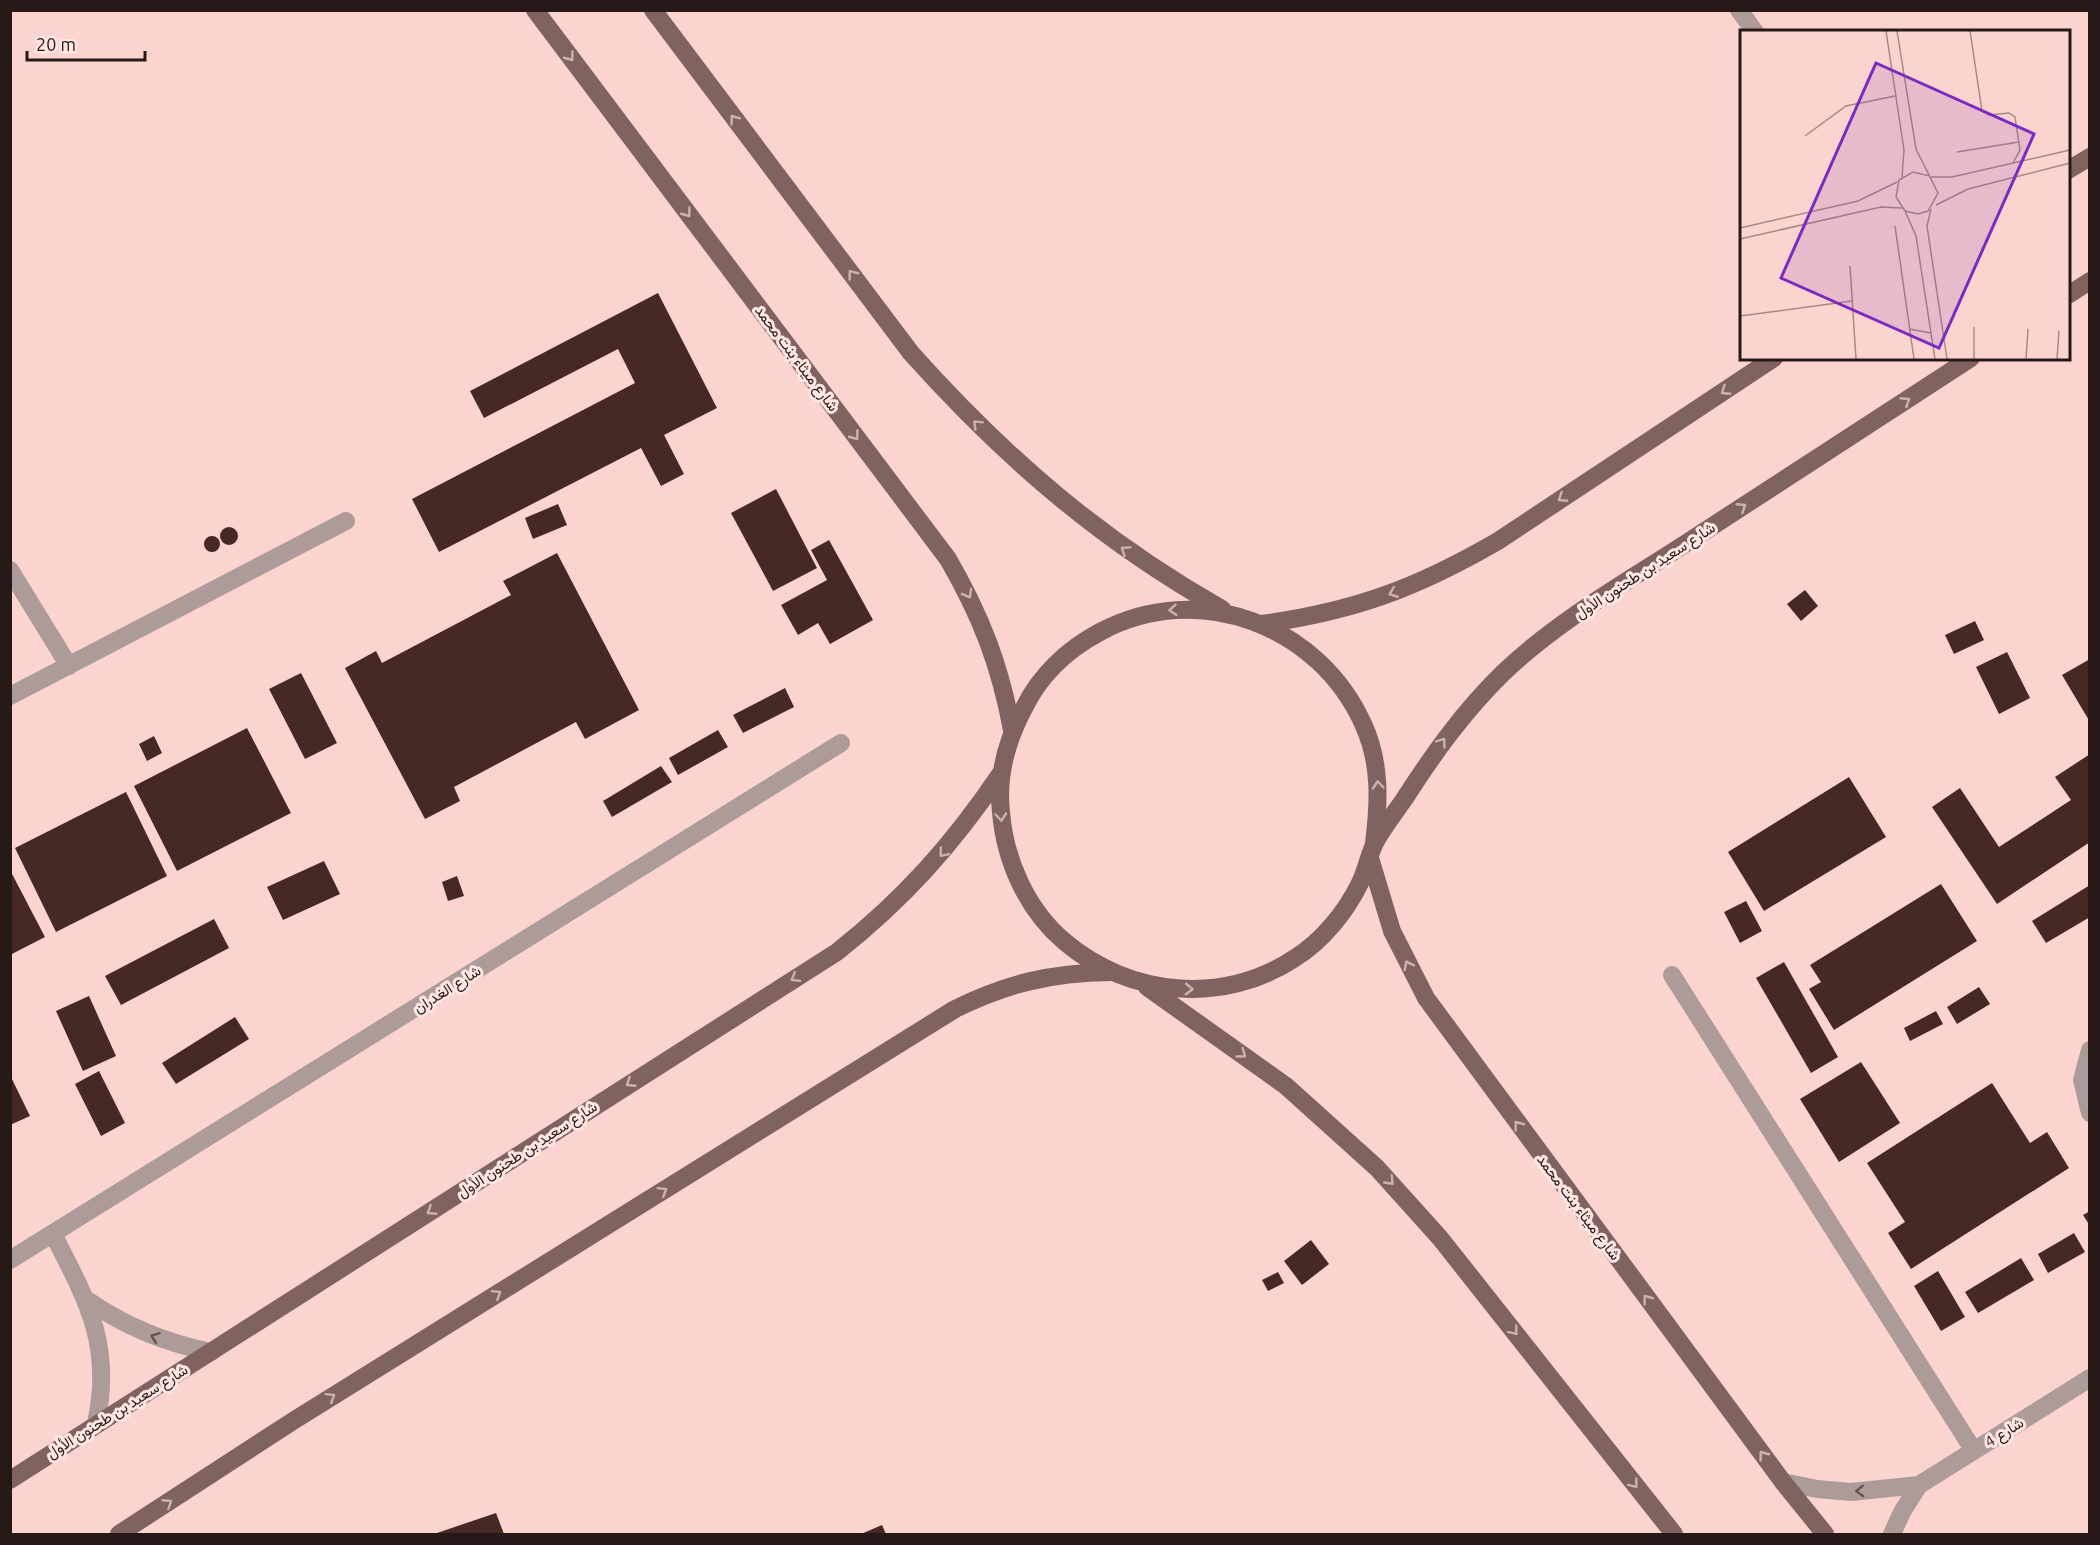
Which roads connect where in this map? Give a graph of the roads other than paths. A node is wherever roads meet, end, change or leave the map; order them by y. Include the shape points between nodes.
1 (535, 10) edge
2 (653, 10) edge
3 (1739, 10) edge
4 (1754, 30) edge
5 (2090, 157) edge
6 (2070, 169) edge
7 (2090, 281) edge
8 (2070, 294) edge
9 (1771, 360) edge
10 (1968, 360) edge
11 (345, 520) dead end
12 (10, 570) edge
13 (1229, 613) junction
14 (1262, 624) junction
15 (69, 666) junction
16 (10, 696) edge
17 (1012, 730) junction
18 (841, 744) dead end
19 (1002, 772) junction
20 (1372, 851) junction
21 (1111, 972) junction
22 (1672, 975) dead end
23 (1143, 984) junction
24 (2090, 1050) edge
25 (2090, 1113) edge
26 (53, 1234) junction
27 (10, 1260) edge
28 (87, 1300) junction
29 (211, 1352) junction
30 (2090, 1378) edge
31 (96, 1423) junction
32 (1974, 1451) junction
33 (10, 1480) edge
34 (1783, 1482) junction
35 (1918, 1485) junction
36 (119, 1534) edge
37 (1674, 1534) edge
38 (1825, 1534) edge
39 (1892, 1534) edge

1 -> 17 main road, شارع ميثاء بنت محمد via 948,559 972,599 990,641 1004,685
13 -> 2 main road via 1170,580 1094,527 1006,453 957,405 912,353
3 - 4 street
5 - 6 main road
7 - 8 main road
9 -> 14 main road via 1459,564 1376,600 1319,616
20 -> 10 main road, شارع سعيد بن طحنون الأول via 1441,743 1468,709 1543,639
11 - 15 street
12 - 15 street
13 - 14 main road
13 -> 17 main road via 1163,611 1117,623 1083,641 1054,666 1030,696
20 -> 14 main road via 1379,804 1376,767 1366,730 1349,696 1325,666 1295,642
15 - 16 street
17 - 19 main road
18 - 26 street, شارع الغدران
19 -> 21 main road via 1002,832 1023,890 1060,939
19 -> 29 main road, شارع سعيد بن طحنون الأول via 969,820 912,887 837,952
23 -> 20 main road via 1206,989 1247,980 1295,958 1341,915 1358,887
34 -> 20 main road, شارع ميثاء بنت محمد via 1426,998 1392,931
21 - 23 main road
36 -> 21 main road via 293,1421 955,1009 1030,979 1070,972
22 - 32 street
23 -> 37 main road via 1286,1086 1377,1168 1440,1238
24 - 25 street via 2082,1080
26 - 27 street, شارع الغدران
26 - 28 street
29 -> 28 street via 133,1328
28 - 31 street via 101,1348 102,1398
29 - 31 main road, شارع سعيد بن طحنون الأول
30 - 32 street, شارع 4
31 - 33 main road, شارع سعيد بن طحنون الأول
32 - 35 street, شارع 4
35 -> 34 street, شارع 4 via 1851,1492
34 - 38 main road, شارع ميثاء بنت محمد
35 - 39 street, شارع 4

